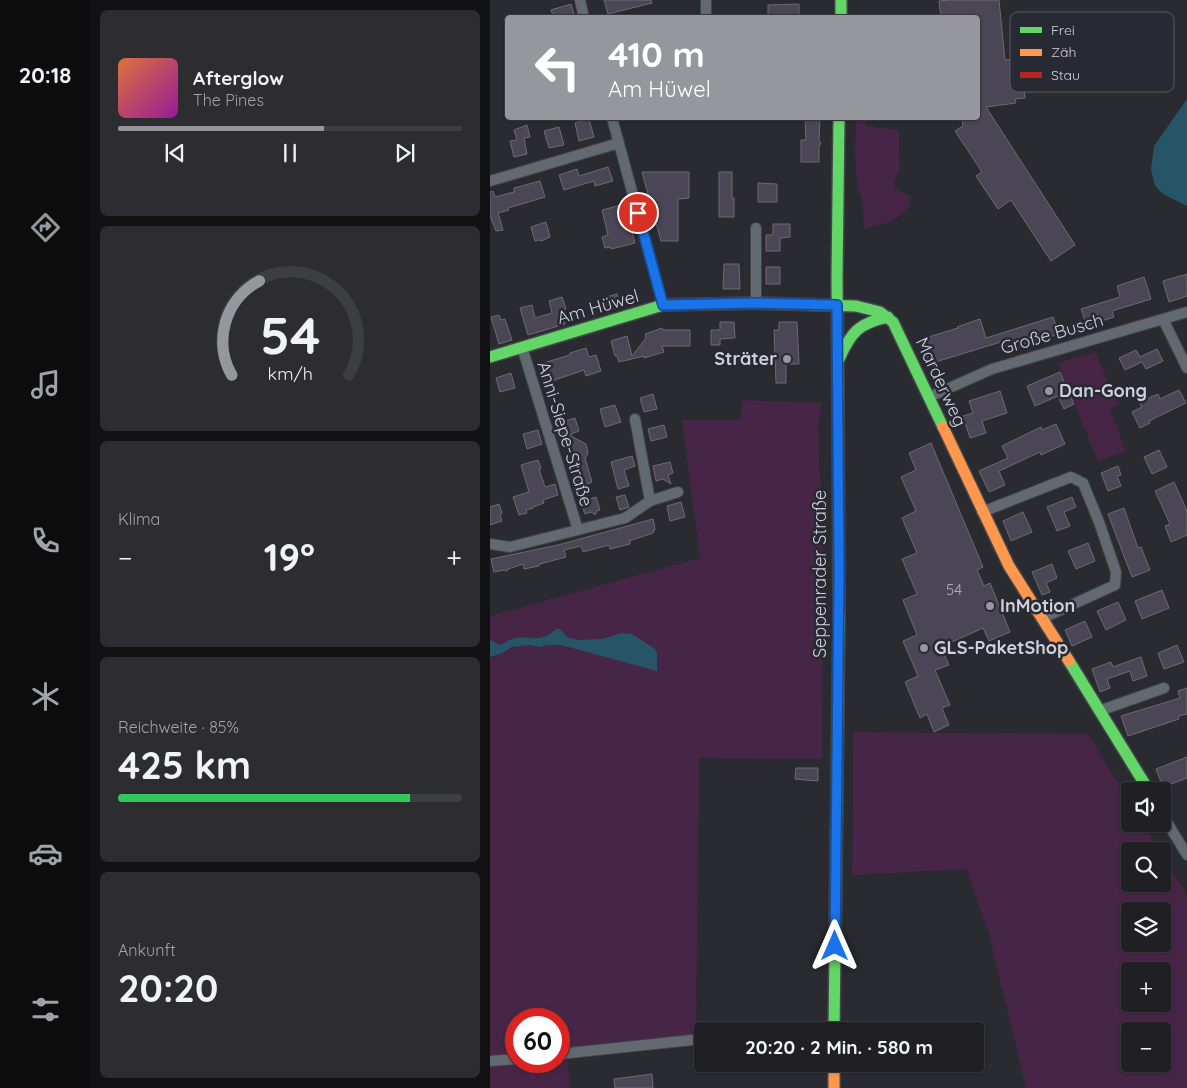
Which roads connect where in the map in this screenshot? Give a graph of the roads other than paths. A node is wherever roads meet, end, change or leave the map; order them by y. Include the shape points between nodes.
1 (580, 0) edge
2 (706, 0) edge
3 (841, 0) edge
4 (583, 15) edge
5 (706, 15) edge
6 (841, 15) edge
7 (612, 120) edge
8 (839, 120) edge
9 (618, 143) junction
10 (490, 181) edge
11 (756, 228) dead end
12 (756, 303) junction
13 (663, 305) junction
14 (837, 305) junction
15 (1187, 312) edge
16 (888, 317) junction
17 (1163, 319) junction
18 (522, 347) junction
19 (490, 357) edge
20 (837, 362) junction
21 (1187, 368) edge
22 (929, 397) junction
23 (635, 419) dead end
24 (678, 492) dead end
25 (650, 501) junction
26 (982, 512) junction
27 (578, 530) junction
28 (490, 544) edge
29 (1044, 618) junction
30 (1164, 688) dead end
31 (1099, 711) junction
32 (1143, 782) edge
33 (1171, 829) edge
34 (1187, 855) edge
35 (834, 1022) edge
36 (694, 1040) edge
37 (570, 1053) edge
38 (505, 1059) edge
39 (490, 1061) edge
40 (834, 1072) edge
41 (834, 1088) edge

1 - 4 street
2 - 5 street
3 - 6 main road
7 - 9 street
8 - 14 main road, Seppenrader Straße
9 - 10 street
9 - 13 street
11 - 12 street
12 - 13 main road, Am Hüwel
12 - 14 main road, Am Hüwel
13 - 18 main road, Am Hüwel
14 - 16 main road via 870,309
14 - 20 main road, Seppenrader Straße
15 - 17 street, Große Busch
16 - 20 main road via 871,320 858,327
16 - 22 main road, Marderweg
17 - 21 street
17 - 22 street, Große Busch via 992,369
18 - 19 main road, Am Hüwel
18 - 27 street, Anni-Siepe-Straße
20 - 35 main road, Seppenrader Straße via 839,584
22 - 26 main road, Marderweg
23 - 25 street
24 - 25 street, Anni-Siepe-Straße
25 - 27 street, Anni-Siepe-Straße via 625,518
26 - 29 main road, Marderweg via 1009,566
26 - 29 street via 1071,477 1083,483 1116,572 1115,585
27 - 28 street, Anni-Siepe-Straße via 510,547
29 - 31 main road, Marderweg
30 - 31 street
31 - 32 main road, Marderweg
33 - 34 street
36 - 37 street
38 - 39 street
40 - 41 main road

